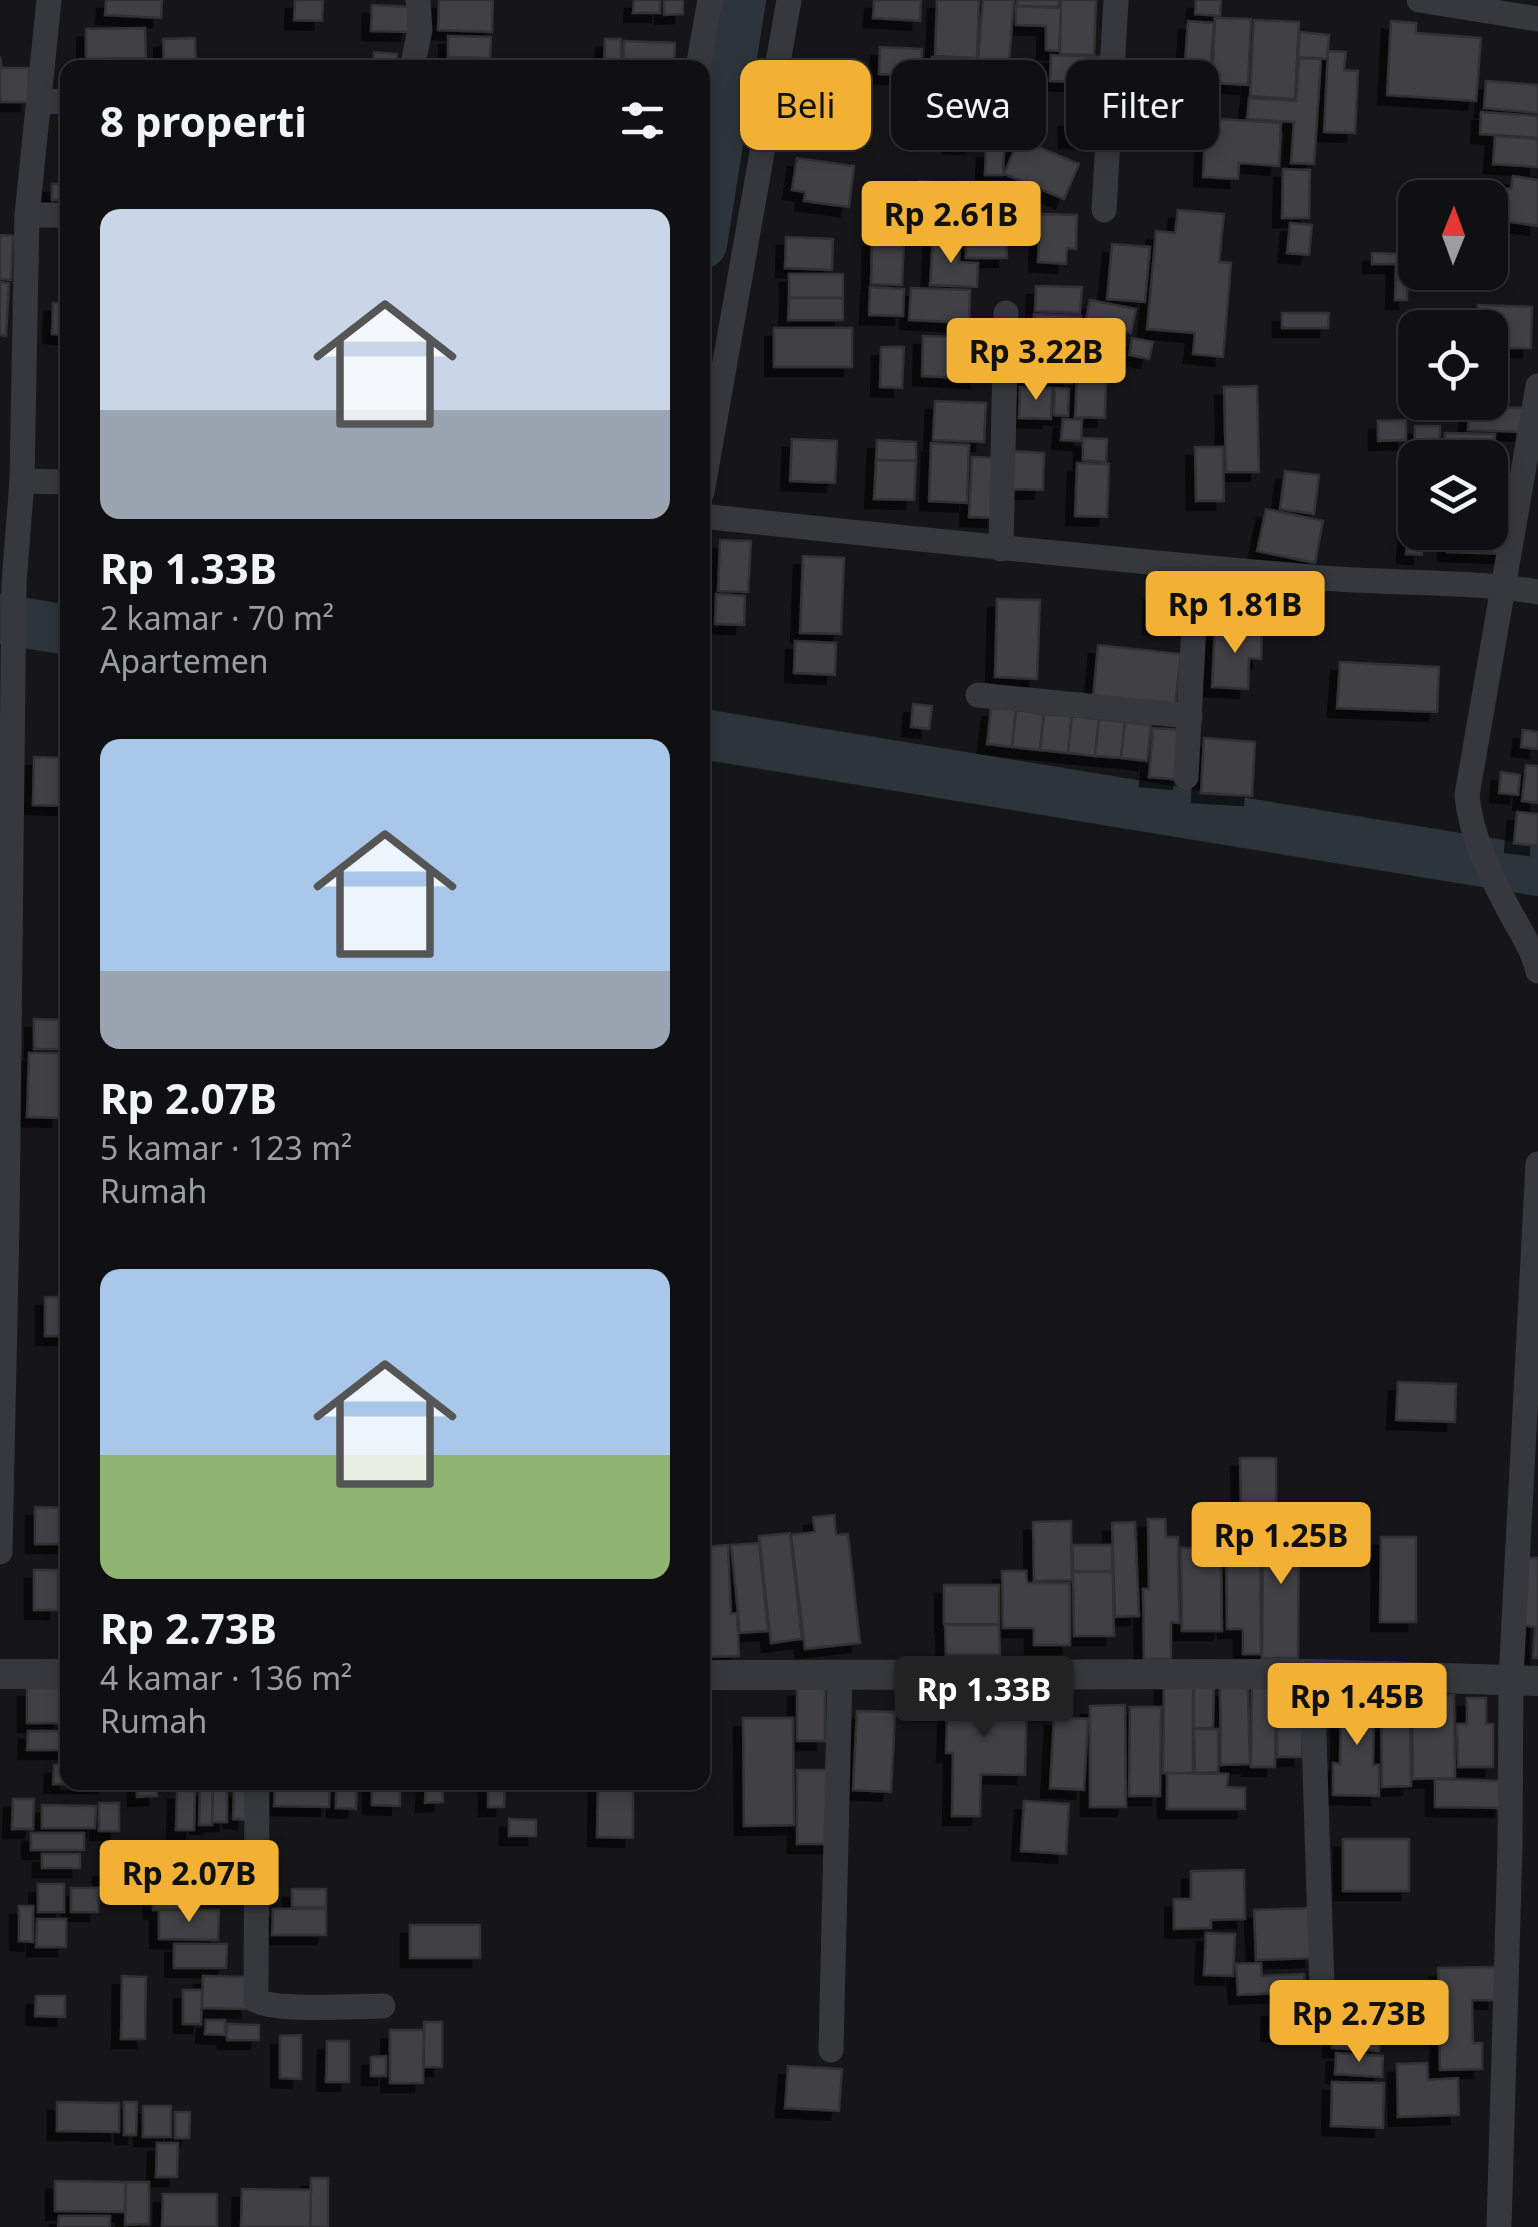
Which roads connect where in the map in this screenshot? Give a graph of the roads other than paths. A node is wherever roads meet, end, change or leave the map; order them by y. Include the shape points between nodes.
1 (49, 0) edge
2 (418, 0) edge
3 (710, 0) edge
4 (790, 0) edge
5 (1116, 0) edge
6 (1420, 0) edge
7 (1538, 19) edge
8 (414, 60) edge
9 (699, 60) edge
10 (40, 102) junction
11 (60, 102) edge
12 (1104, 210) dead end
13 (27, 215) junction
14 (60, 215) edge
15 (1006, 313) dead end
16 (1538, 386) edge
17 (710, 447) edge
18 (22, 480) junction
19 (60, 482) edge
20 (710, 517) edge
21 (1000, 549) junction
22 (1197, 567) junction
23 (1503, 587) junction
24 (1538, 592) edge
25 (978, 695) dead end
26 (1190, 716) junction
27 (1186, 777) dead end
28 (1536, 964) edge
29 (1538, 1164) edge
30 (4, 1223) edge
31 (1533, 1357) edge
32 (0, 1552) edge
33 (0, 1674) edge
34 (60, 1674) edge
35 (840, 1674) junction
36 (1312, 1674) junction
37 (710, 1675) edge
38 (1524, 1680) edge
39 (257, 1790) edge
40 (1322, 1987) dead end
41 (383, 2006) dead end
42 (831, 2050) dead end
43 (1499, 2227) edge

1 - 10 street
2 - 8 street
3 - 9 street
4 - 17 street
5 - 12 street
6 - 7 street
10 - 11 street
10 - 13 street
13 - 14 street
13 - 18 street
15 - 21 street
16 - 23 street
18 - 19 street
18 - 30 street via 14,583
20 - 21 street
21 - 22 street
22 - 23 street
22 - 26 street
23 - 24 street
23 - 28 street via 1467,795 1472,831
25 - 26 street
26 - 27 street
29 - 31 street
30 - 32 street
31 - 38 street via 1517,1511
33 - 34 street
35 - 36 street
35 - 37 street
35 - 42 street
36 - 38 street
36 - 40 street
38 - 43 street via 1510,1847
39 - 41 street via 256,2000 274,2006

